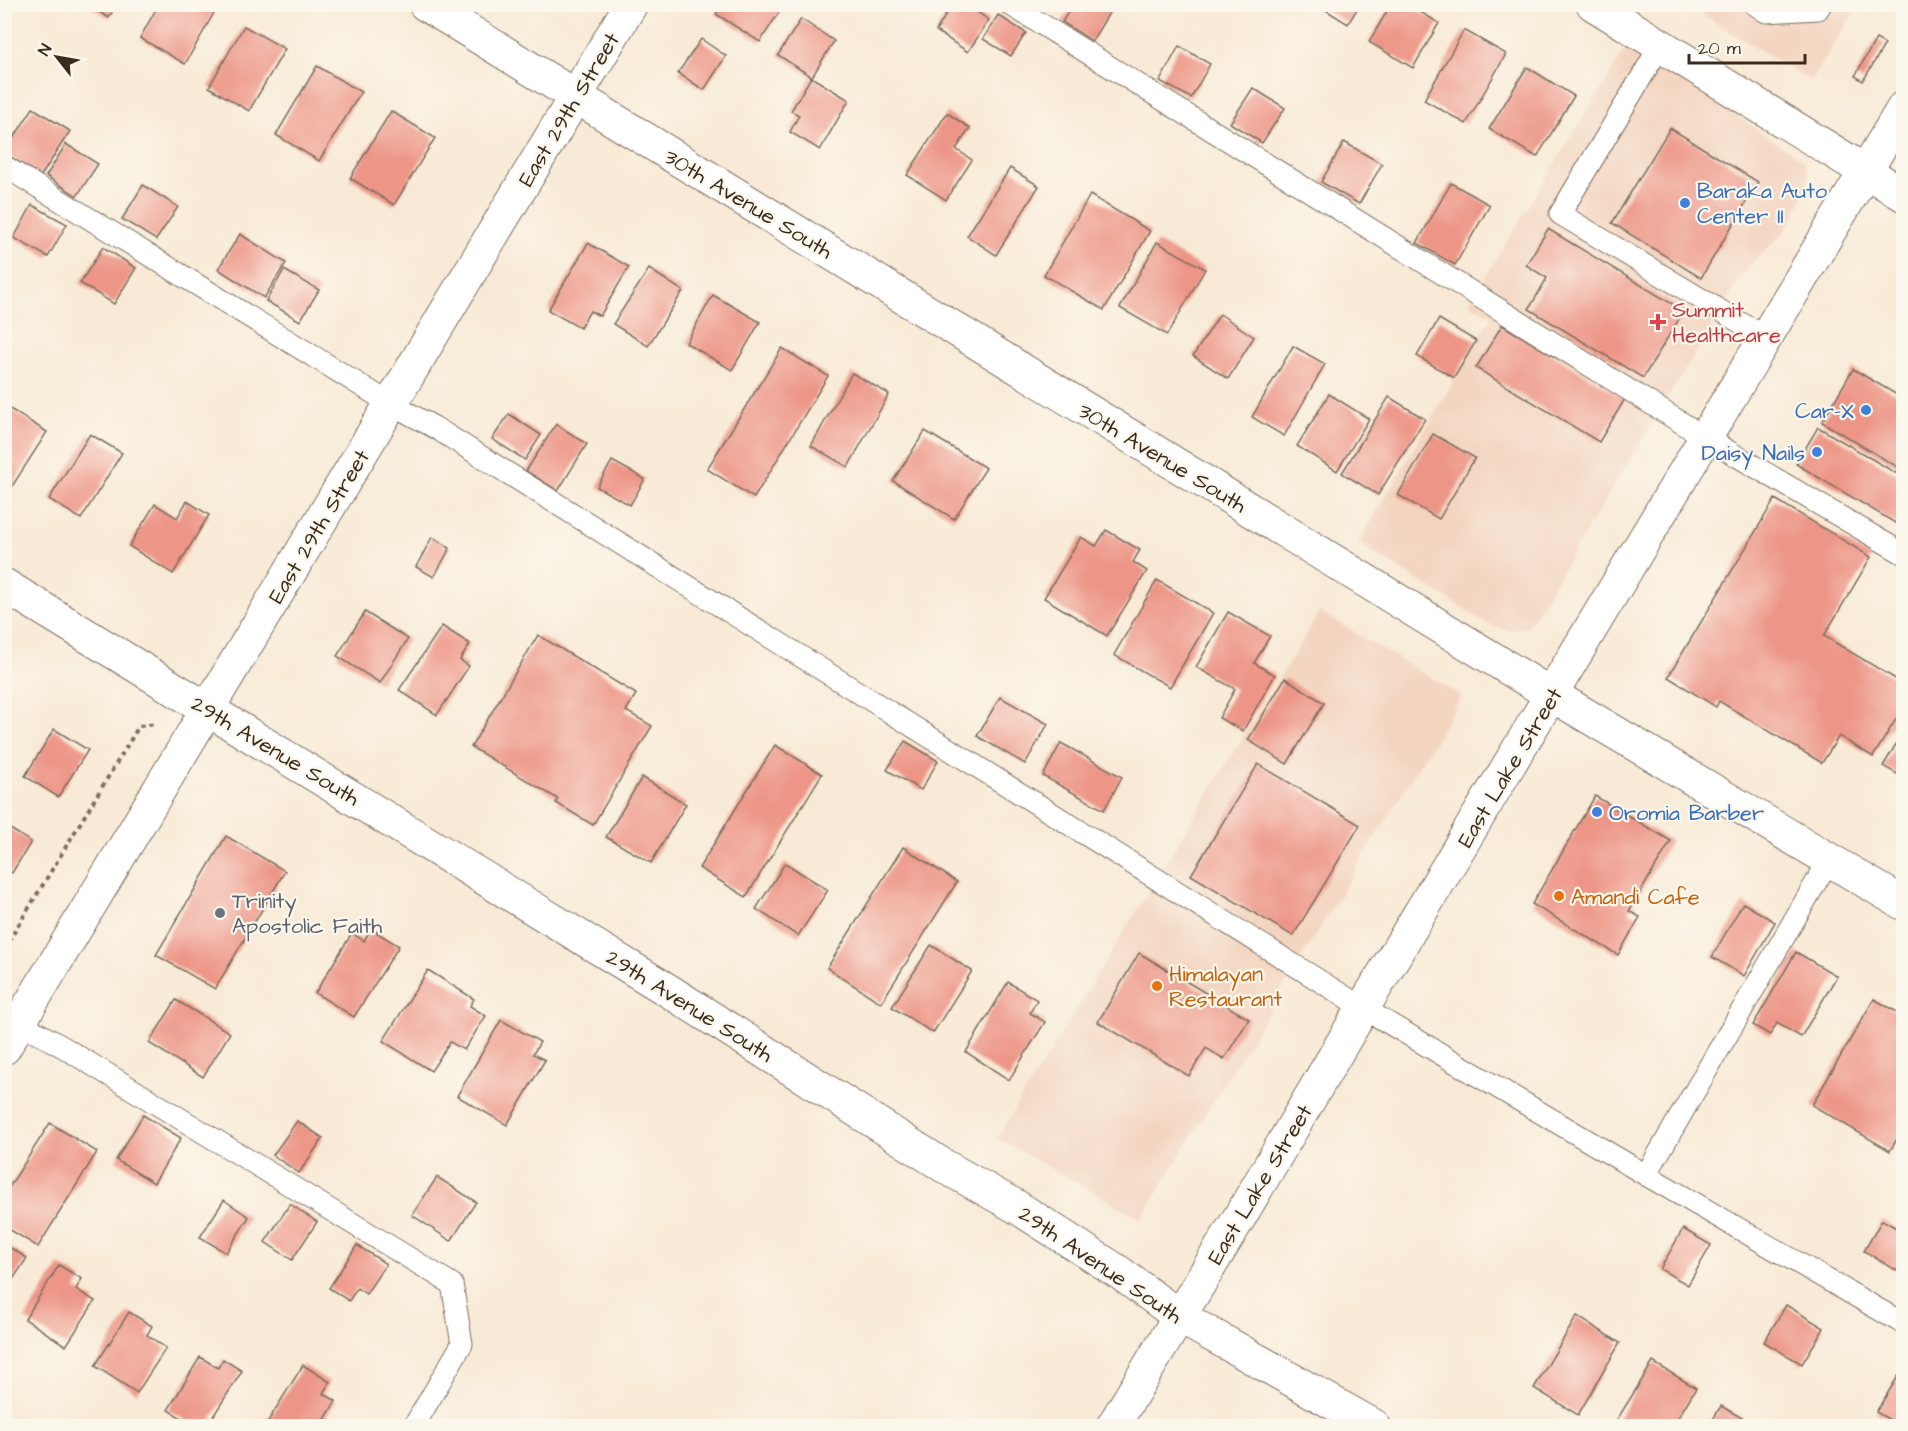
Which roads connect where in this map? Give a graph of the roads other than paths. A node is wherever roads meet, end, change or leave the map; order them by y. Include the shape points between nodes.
1 (425, 4) edge
2 (631, 4) edge
3 (1009, 4) edge
4 (1593, 4) edge
5 (1754, 4) edge
6 (1821, 4) edge
7 (1660, 46) junction
8 (576, 97) junction
9 (1904, 107) edge
10 (4, 166) edge
11 (1864, 171) junction
12 (1904, 195) edge
13 (1766, 338) junction
14 (391, 404) junction
15 (1706, 438) junction
16 (1904, 554) edge
17 (4, 585) edge
18 (1552, 695) junction
19 (208, 708) junction
20 (1829, 860) junction
21 (1904, 904) edge
22 (1363, 1008) junction
23 (9, 1028) edge
24 (1646, 1176) junction
25 (1180, 1317) junction
26 (1904, 1324) edge
27 (414, 1426) edge
28 (1113, 1426) edge
29 (1374, 1426) edge

1 - 8 street, 30th Avenue South
2 - 8 street, East 29th Street
3 - 15 lane
4 - 7 street
5 - 6 lane via 1766,12 1818,9
7 - 11 street
7 - 13 lane via 1560,214
8 - 14 street, East 29th Street
8 - 18 street, 30th Avenue South
9 - 11 street, East Lake Street
10 - 14 lane
11 - 12 street
11 - 13 street, East Lake Street
13 - 15 street, East Lake Street
14 - 19 street, East 29th Street
14 - 22 lane via 444,433
15 - 16 lane
15 - 18 street, East Lake Street
17 - 19 street, 29th Avenue South
18 - 20 street, 30th Avenue South
18 - 22 street, East Lake Street
19 - 23 street, East 29th Street
19 - 25 street, 29th Avenue South via 659,985 944,1167 1017,1207
20 - 21 street, 30th Avenue South
20 - 24 lane
22 - 24 lane
22 - 25 street, East Lake Street
23 - 27 lane via 63,1047 452,1284 462,1344
24 - 26 lane
25 - 28 street, East Lake Street
25 - 29 street, 29th Avenue South

